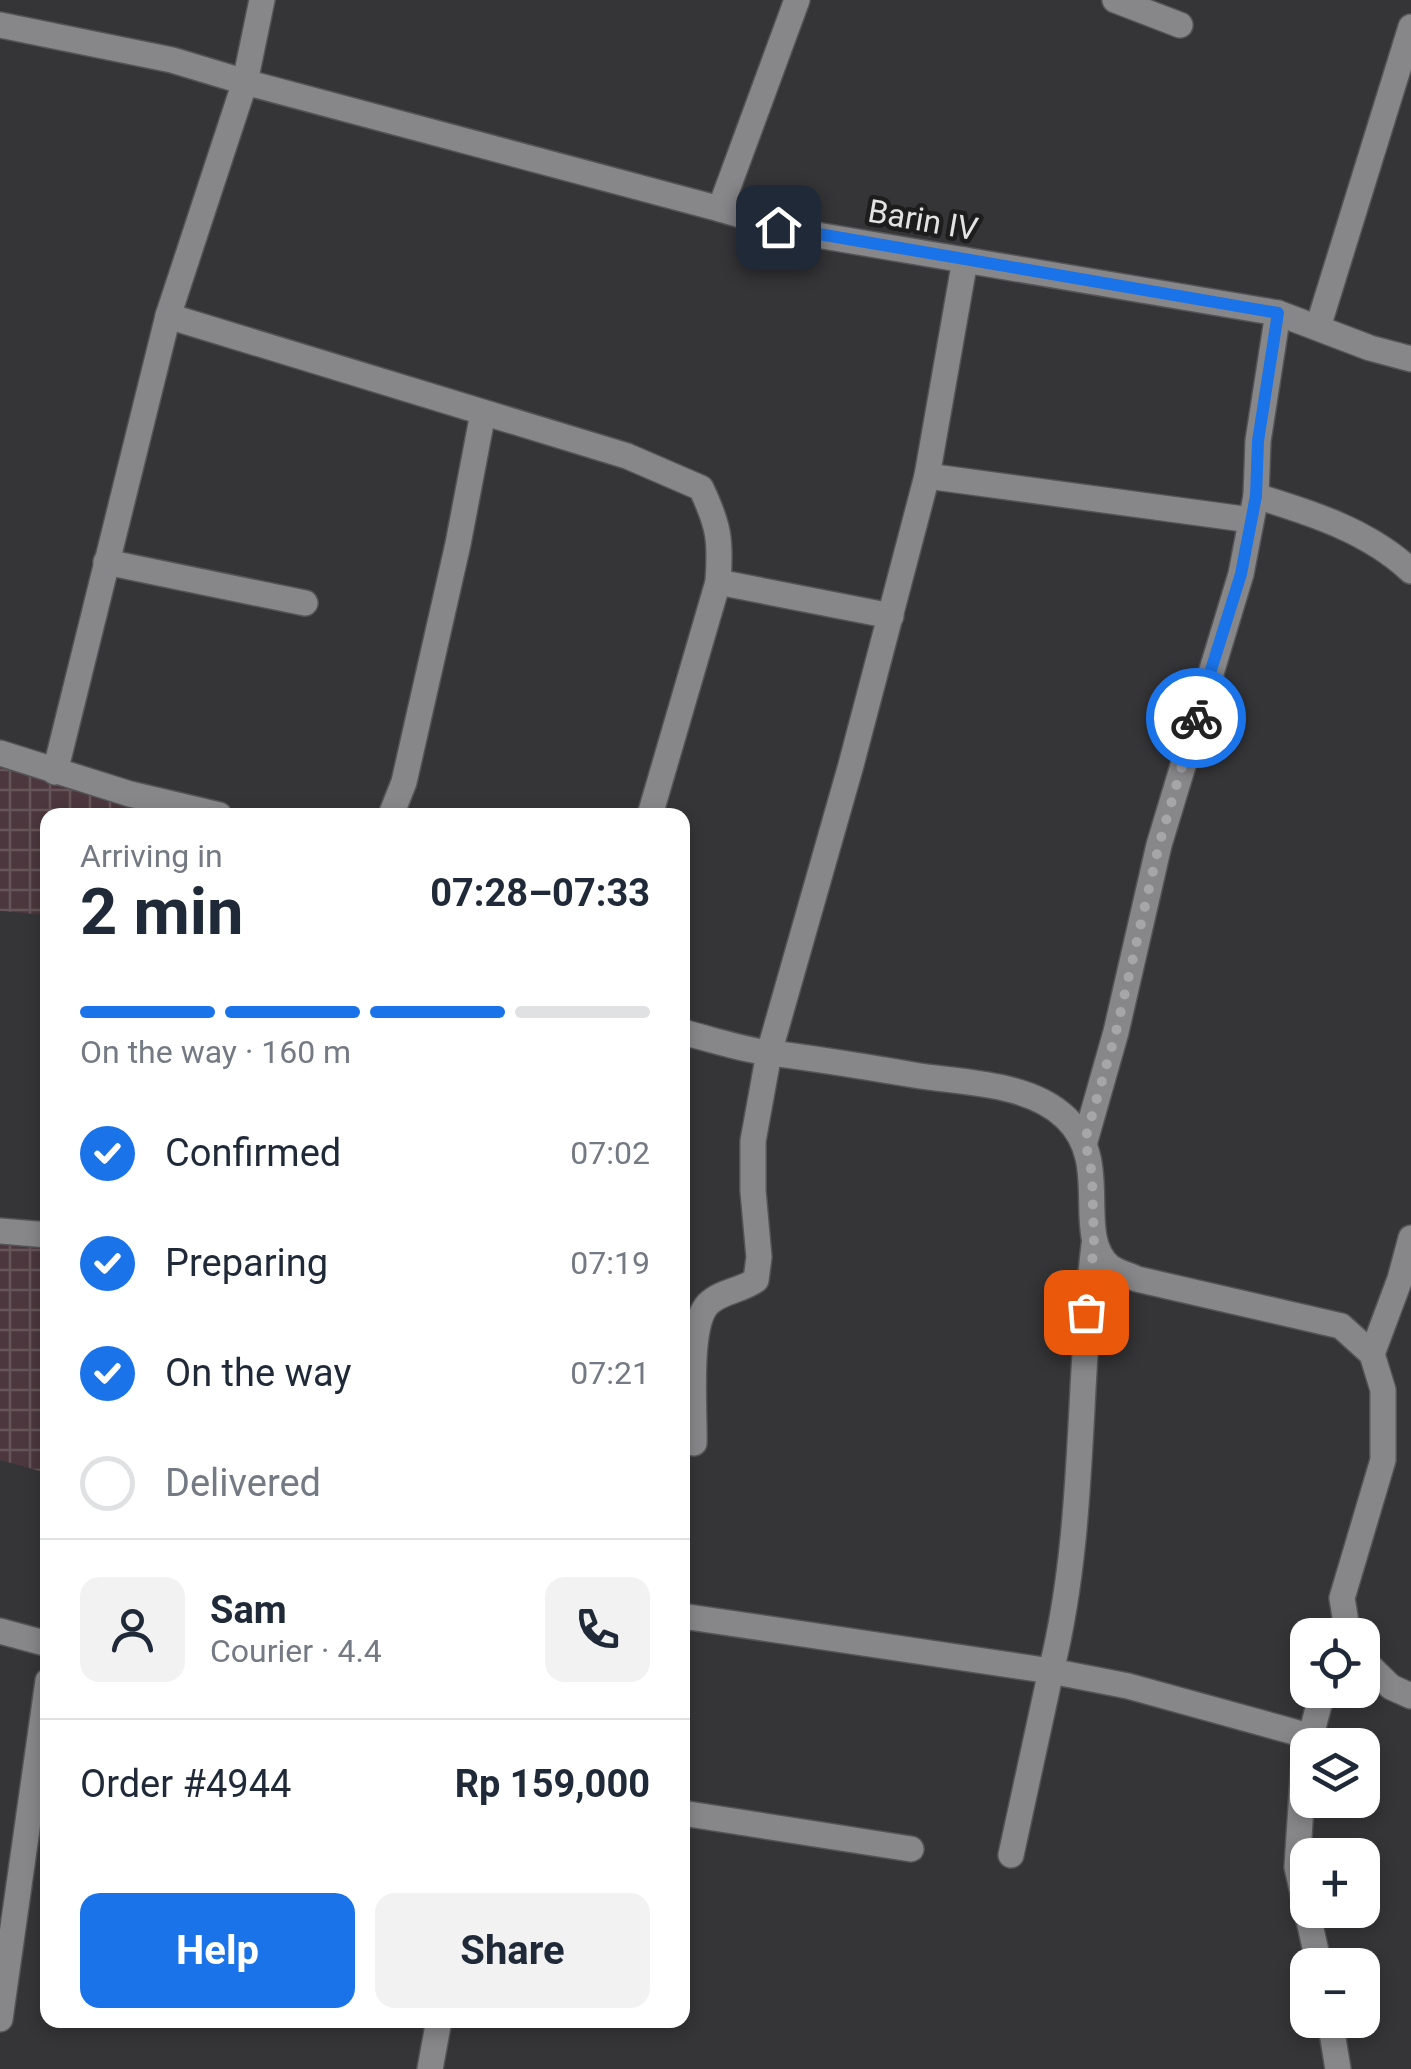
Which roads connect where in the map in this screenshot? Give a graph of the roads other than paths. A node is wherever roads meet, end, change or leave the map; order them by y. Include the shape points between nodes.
1 (262, 0) edge
2 (797, 0) edge
3 (1115, 0) edge
4 (0, 25) edge
5 (1180, 25) dead end
6 (1411, 27) edge
7 (1403, 78) edge
8 (245, 82) junction
9 (720, 209) junction
10 (965, 260) junction
11 (1278, 313) junction
12 (168, 316) junction
13 (1318, 326) junction
14 (1411, 359) edge
15 (483, 413) junction
16 (927, 476) junction
17 (1253, 508) junction
18 (106, 562) junction
19 (1410, 566) edge
20 (718, 582) junction
21 (305, 603) dead end
22 (890, 616) junction
23 (0, 753) edge
24 (55, 772) junction
25 (192, 808) edge
26 (394, 808) edge
27 (652, 808) edge
28 (690, 1034) edge
29 (769, 1053) junction
30 (1085, 1140) junction
31 (0, 1231) edge
32 (40, 1234) edge
33 (1411, 1238) edge
34 (1094, 1245) junction
35 (1372, 1354) junction
36 (694, 1443) dead end
37 (690, 1617) edge
38 (1344, 1618) edge
39 (0, 1631) edge
40 (40, 1642) edge
41 (1051, 1670) junction
42 (1380, 1676) edge
43 (1411, 1696) edge
44 (1290, 1731) edge
45 (40, 1770) edge
46 (690, 1815) edge
47 (1301, 1818) edge
48 (911, 1848) dead end
49 (1010, 1855) dead end
50 (1315, 1948) edge
51 (0, 2019) edge
52 (437, 2028) edge
53 (1333, 2038) edge
54 (430, 2069) edge
55 (1338, 2069) edge

1 - 8 street
2 - 9 street
3 - 5 street
4 - 8 street, Barin IV
6 - 7 street
7 - 13 street
8 - 9 street, Barin IV
8 - 12 street
9 - 10 street, Barin IV via 799,232
10 - 11 street, Barin IV
10 - 16 street
11 - 13 street, Barin IV
11 - 17 street
12 - 15 street
12 - 18 street
13 - 14 street, Barin IV
15 - 20 street via 628,456 701,488 717,520
15 - 26 street
16 - 17 street
16 - 22 street
17 - 19 street via 1309,512
17 - 30 street via 1241,574 1159,845
18 - 21 street
18 - 24 street
20 - 22 street
20 - 27 street
22 - 29 street
23 - 24 street
24 - 25 street
28 - 29 street
29 - 30 street via 1034,1098 1065,1116
29 - 36 street via 753,1141 756,1280 707,1305 696,1326
30 - 34 street
31 - 32 street
33 - 35 street
34 - 35 street via 1110,1267 1137,1279 1341,1326
34 - 41 street via 1071,1570
35 - 38 street via 1383,1390 1383,1460 1342,1598
37 - 41 street
39 - 40 street
41 - 44 street
41 - 49 street
42 - 43 street
45 - 51 street
46 - 48 street
47 - 50 street via 1298,1867
52 - 54 street
53 - 55 street

